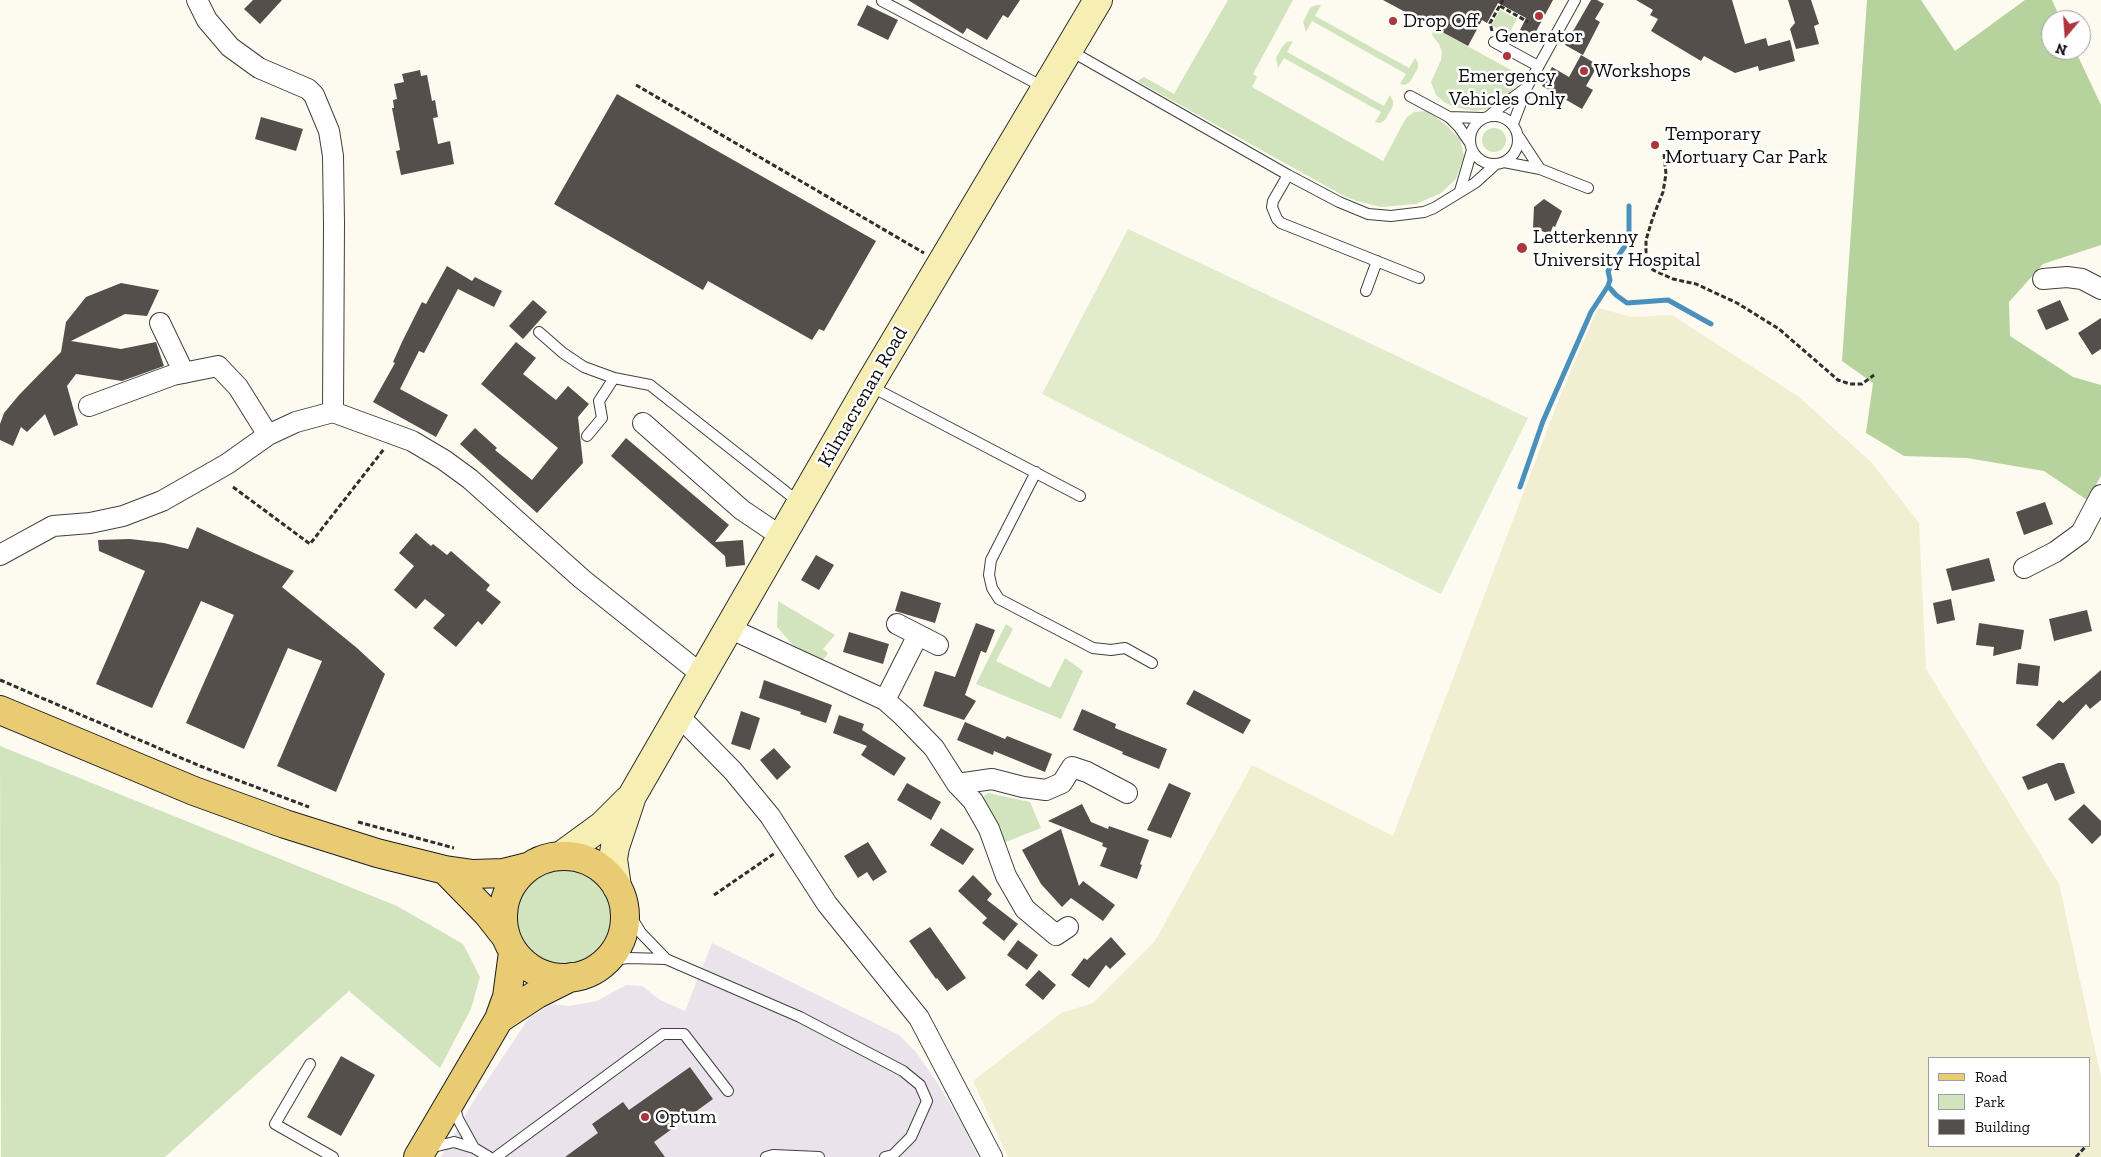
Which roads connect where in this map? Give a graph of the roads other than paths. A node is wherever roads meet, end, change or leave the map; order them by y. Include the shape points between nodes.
1 (197, 0) edge
2 (1098, 0) edge
3 (1575, 0) edge
4 (882, 1) edge
5 (1494, 42) road end
6 (1069, 50) junction
7 (1538, 66) junction
8 (1527, 87) junction
9 (1045, 89) junction
10 (1410, 96) dead end
11 (1449, 117) junction
12 (1486, 117) junction
13 (1513, 124) junction
14 (1518, 137) junction
15 (1471, 147) junction
16 (1500, 163) junction
17 (1540, 169) junction
18 (1288, 175) junction
19 (1588, 188) dead end
20 (1460, 191) junction
21 (1377, 261) junction
22 (1419, 278) dead end
23 (2043, 279) dead end
24 (2101, 289) edge
25 (1366, 291) dead end
26 (160, 323) dead end
27 (539, 332) dead end
28 (184, 373) junction
29 (614, 378) junction
30 (870, 385) junction
31 (89, 406) dead end
32 (333, 412) junction
33 (643, 422) dead end
34 (268, 435) junction
35 (587, 436) dead end
36 (1036, 472) junction
37 (2101, 495) edge
38 (1080, 496) dead end
39 (801, 504) junction
40 (782, 537) junction
41 (0, 555) edge
42 (2024, 568) dead end
43 (897, 624) dead end
44 (729, 628) junction
45 (918, 635) junction
46 (938, 645) dead end
47 (1152, 663) dead end
48 (701, 674) junction
49 (885, 700) junction
50 (0, 710) edge
51 (679, 716) junction
52 (957, 784) junction
53 (1127, 793) dead end
54 (632, 796) junction
55 (562, 856) junction
56 (453, 860) junction
57 (528, 867) junction
58 (620, 895) junction
59 (1068, 927) dead end
60 (510, 944) junction
61 (666, 959) junction
62 (606, 961) junction
63 (571, 977) junction
64 (499, 1019) junction
65 (310, 1064) dead end
66 (728, 1091) dead end
67 (453, 1098) junction
68 (474, 1148) junction
69 (421, 1153) edge
70 (333, 1157) edge
71 (489, 1157) edge
72 (496, 1157) edge
73 (766, 1157) edge
74 (819, 1157) edge
75 (885, 1157) edge
76 (992, 1157) edge

1 - 32 street via 230,47 259,68 308,89 314,95 329,131 333,156 334,224
2 - 6 main road, Kilmacrenan Road
3 - 7 lane
4 - 9 lane
5 - 7 lane
6 - 9 main road, Kilmacrenan Road
6 - 18 lane
7 - 8 lane
8 - 12 lane
8 - 13 lane
9 - 30 main road, Kilmacrenan Road
10 - 11 lane
11 - 12 lane
11 - 15 lane
12 - 13 lane via 1505,118
12 - 15 lane via 1471,131
13 - 14 lane
14 - 16 lane via 1515,152
14 - 17 lane
15 - 16 lane via 1484,162
15 - 20 lane
16 - 17 lane
16 - 20 lane
17 - 19 lane
18 - 20 lane via 1349,207 1378,216 1424,212
18 - 21 lane via 1273,201 1277,219 1288,227
21 - 22 lane
21 - 25 lane
23 - 24 street via 2067,276 2082,279
26 - 28 street
27 - 29 lane via 584,367
28 - 31 street
28 - 34 street via 218,366 238,387
29 - 35 lane via 599,401 602,418
29 - 39 lane via 650,384
30 - 36 lane
30 - 39 main road, Kilmacrenan Road
32 - 34 street via 296,422
32 - 48 street via 426,450 470,479 582,578
33 - 40 street via 742,510
34 - 41 street via 227,464 162,501 123,516 53,526
36 - 38 lane
36 - 47 lane via 991,560 989,575 992,588 999,599 1093,648 1125,648
37 - 42 street via 2081,533 2055,552
39 - 40 main road, Kilmacrenan Road
40 - 44 main road, Kilmacrenan Road
43 - 45 street
44 - 48 main road, Kilmacrenan Road
44 - 49 street
45 - 46 street
45 - 49 street
48 - 51 main road, Kilmacrenan Road
49 - 52 street via 934,748
50 - 56 main road via 194,791 285,824 359,847
51 - 54 main road, Kilmacrenan Road
51 - 76 street via 733,770 770,816 826,904 919,1018
52 - 53 street via 992,779 1046,790 1062,783 1072,767
52 - 59 street via 973,802 989,829 1006,876 1025,908 1056,935
54 - 55 main road, Kilmacrenan Road via 603,825
54 - 58 main road, Kilmacrenan Road via 613,859
55 - 57 main road via 544,859
55 - 58 main road via 581,858 605,872
56 - 57 main road via 473,874 493,874
56 - 60 main road
57 - 60 main road via 515,880 504,903 502,920
58 - 61 lane via 641,933
58 - 62 main road via 625,922 621,939
60 - 63 main road via 520,960 539,973
60 - 64 main road via 507,997
61 - 62 lane
61 - 75 lane via 800,1017 903,1071 920,1085 927,1101 911,1137 893,1156
62 - 63 main road via 590,972
63 - 64 main road
64 - 67 main road
65 - 70 lane via 275,1124
66 - 72 lane via 684,1034 663,1034
67 - 68 lane via 458,1119
67 - 69 main road
68 - 69 lane via 454,1142
68 - 71 lane
73 - 74 lane

